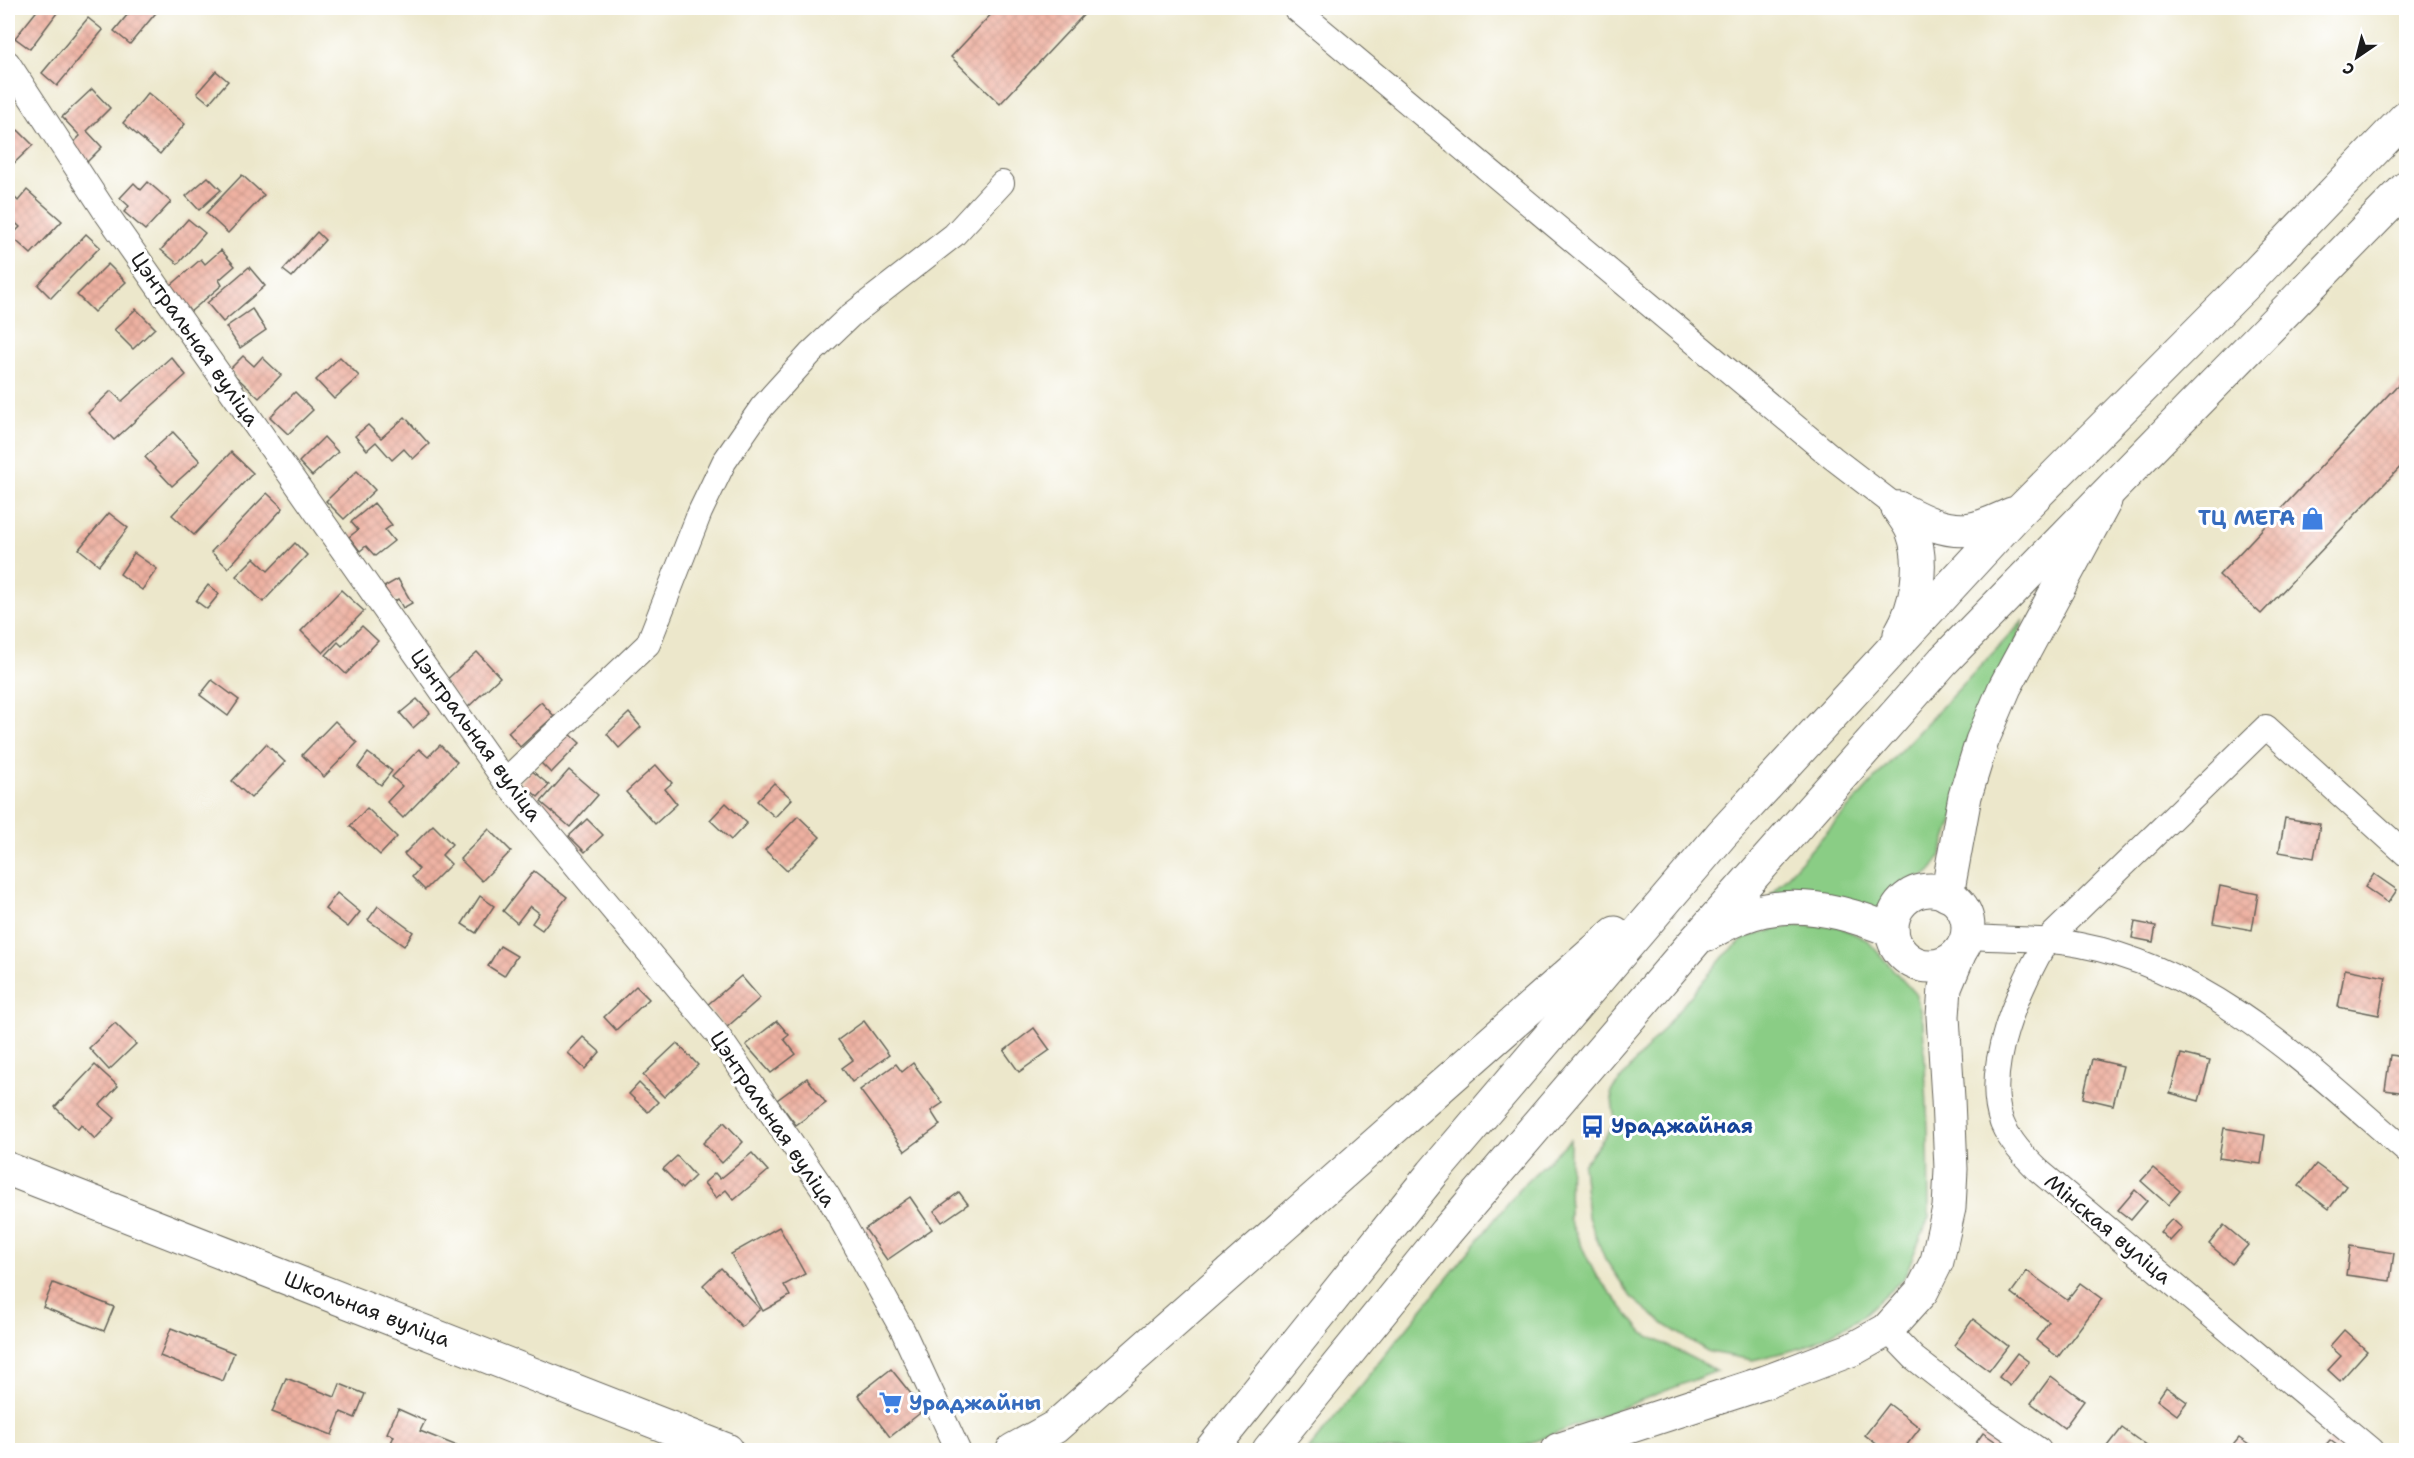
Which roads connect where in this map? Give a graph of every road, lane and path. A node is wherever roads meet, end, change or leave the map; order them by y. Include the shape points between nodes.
1 (1295, 8) edge
2 (8, 63) edge
3 (2406, 117) edge
4 (1002, 183) dead end
5 (2406, 189) edge
6 (2111, 489) junction
7 (1898, 508) junction
8 (2019, 512) junction
9 (1888, 654) junction
10 (505, 781) junction
11 (1722, 834) junction
12 (2406, 854) edge
13 (1947, 895) junction
14 (1892, 931) junction
15 (1696, 940) junction
16 (2047, 940) junction
17 (1963, 944) junction
18 (1913, 962) junction
19 (1942, 1016) junction
20 (2406, 1151) edge
21 (8, 1169) edge
22 (1887, 1330) junction
23 (727, 1450) edge
24 (958, 1450) edge
25 (1013, 1450) edge
26 (1211, 1450) edge
27 (1269, 1450) edge
28 (1558, 1450) edge
29 (2039, 1450) edge
30 (2371, 1450) edge

1 - 7 street via 1833,458
2 - 10 street, Цэнтральная вуліца via 104,210
3 - 8 main road
4 - 10 street via 954,234 850,316 762,407 724,462 648,644
5 - 6 main road
6 - 13 main road via 2005,687 1982,741 1965,796
6 - 15 main road via 1943,661
7 - 8 main road via 1949,529 1972,530
7 - 9 main road via 1912,531 1918,553 1917,578 1905,627
8 - 9 main road
9 - 11 main road
10 - 24 street, Цэнтральная вуліца via 717,1034 828,1196 903,1331
11 - 25 main road via 1604,943 1055,1427
11 - 26 main road via 1433,1173
12 - 16 street, Мінская вуліца via 2266,727
13 - 14 main road via 1936,891 1914,894 1897,909
13 - 17 main road via 1966,915
14 - 15 main road via 1861,917 1780,907 1742,916
14 - 18 main road via 1895,944
15 - 27 main road via 1446,1232
16 - 17 street
16 - 20 street via 2118,954 2184,980 2212,996 2291,1051
16 - 30 street, Мінская вуліца via 2019,993 2005,1032 1996,1094 2010,1138 2038,1170
17 - 18 main road via 1950,961 1925,966
17 - 19 main road via 1945,988
18 - 19 main road via 1930,983
19 - 22 main road via 1949,1111 1949,1208 1936,1261 1922,1291
21 - 23 main road, Школьная вуліца
22 - 28 main road via 1853,1349 1766,1382
22 - 29 street via 1914,1358

